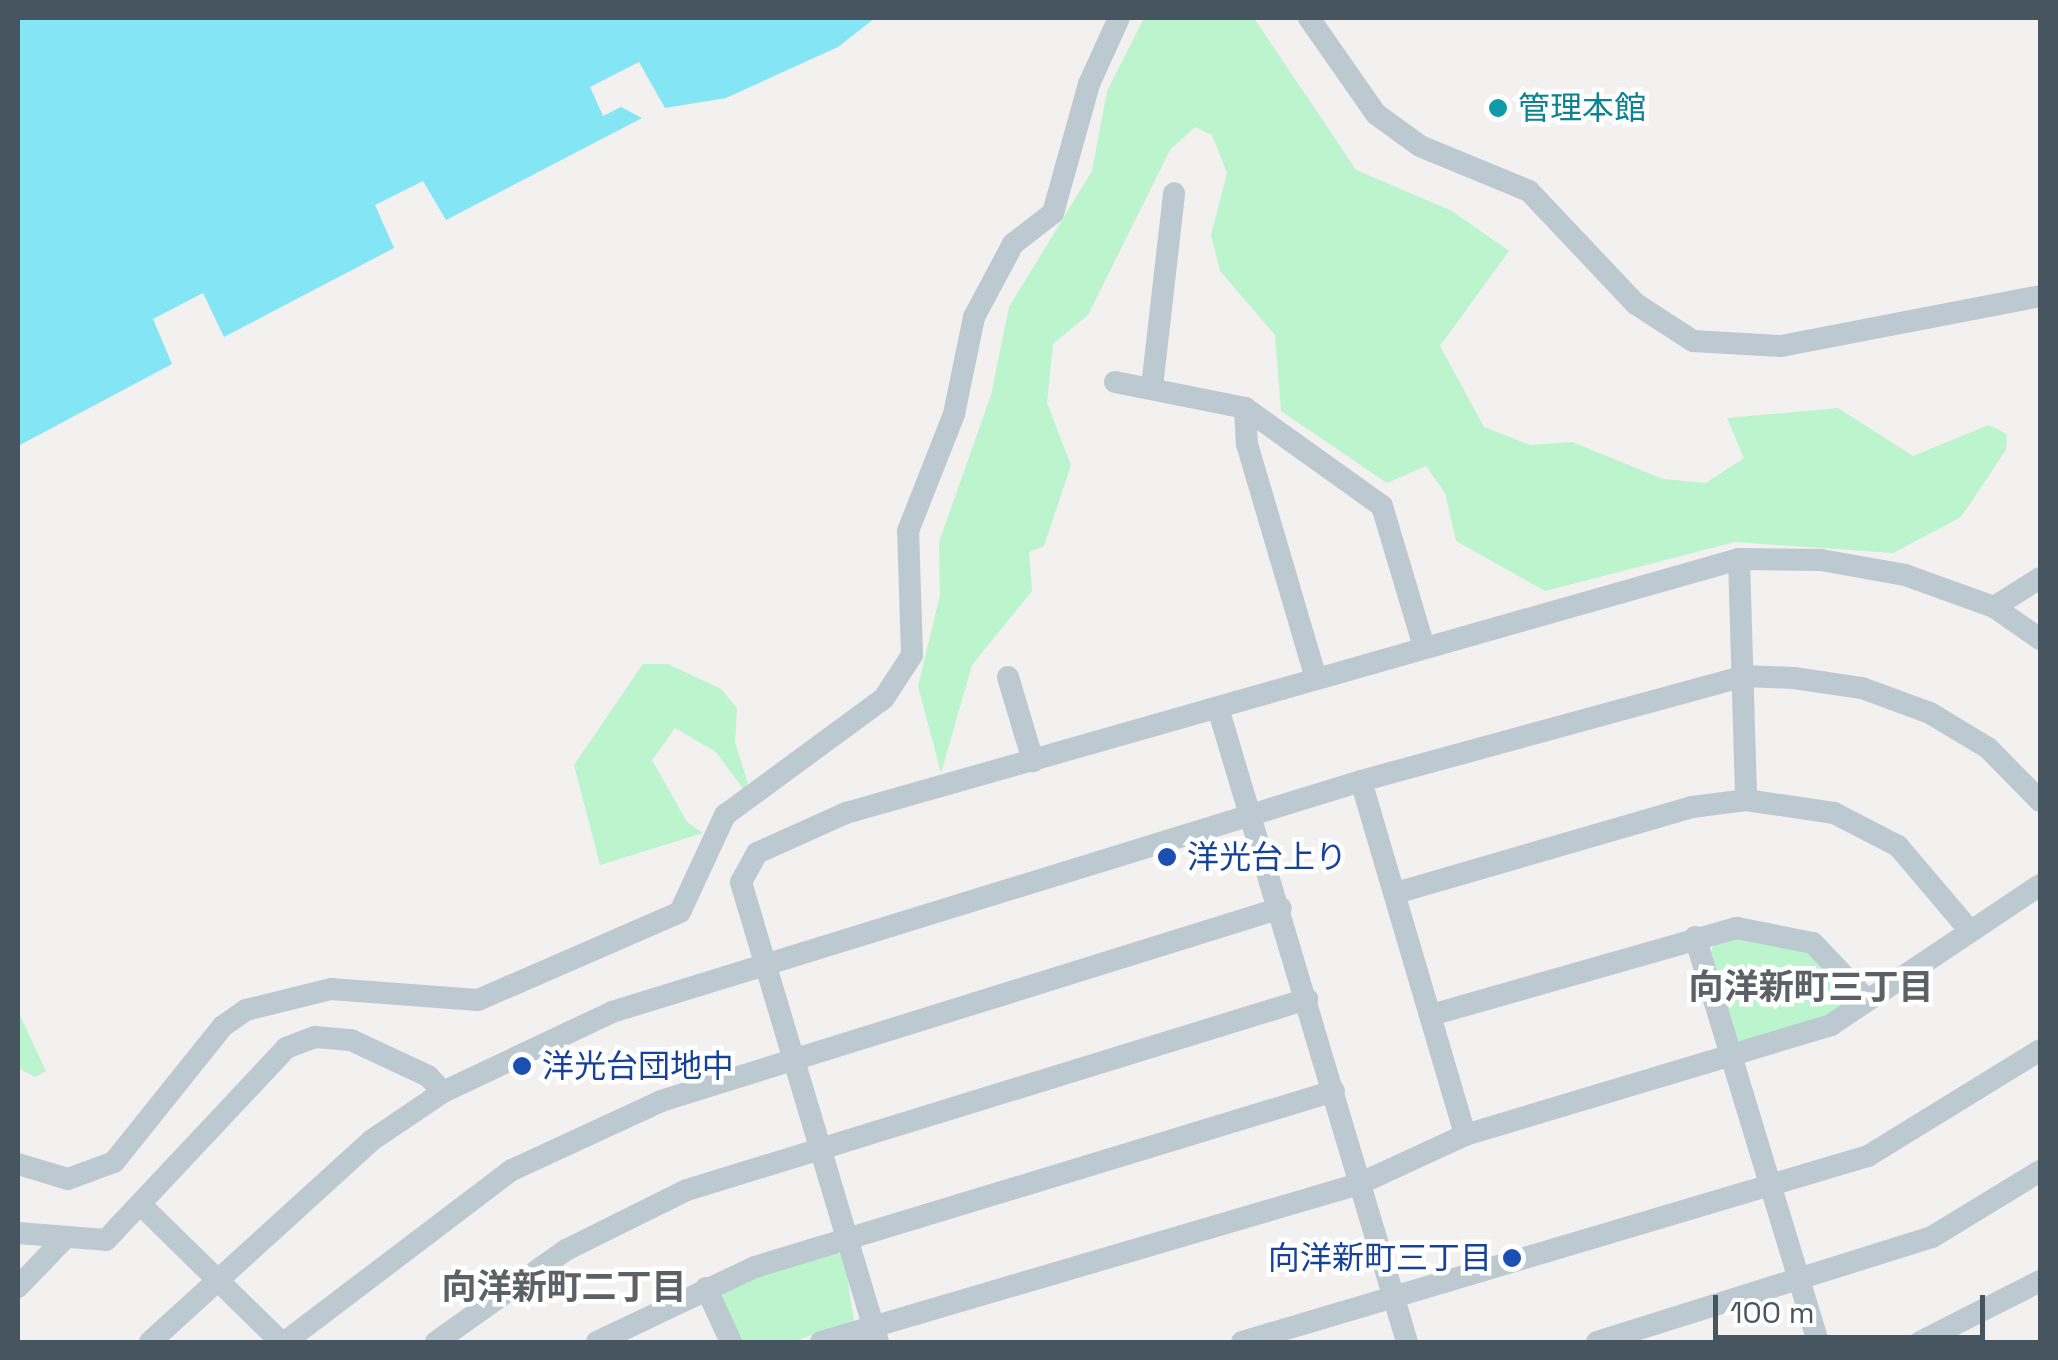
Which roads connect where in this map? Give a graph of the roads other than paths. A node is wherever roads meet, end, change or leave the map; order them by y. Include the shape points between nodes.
1 (1119, 18) edge
2 (1308, 18) edge
3 (1174, 193) dead end
4 (2040, 296) edge
5 (1116, 382) dead end
6 (1152, 387) junction
7 (1246, 408) junction
8 (1739, 560) junction
9 (2040, 578) edge
10 (1994, 607) junction
11 (2040, 639) edge
12 (1424, 647) junction
13 (1744, 676) junction
14 (1008, 677) dead end
15 (1316, 678) junction
16 (1218, 708) junction
17 (1033, 762) junction
18 (1362, 781) junction
19 (1746, 800) junction
20 (2040, 802) edge
21 (1252, 815) junction
22 (2040, 885) edge
23 (1396, 893) junction
24 (1281, 908) junction
25 (1970, 931) junction
26 (1696, 938) junction
27 (766, 960) junction
28 (1307, 999) junction
29 (1867, 1000) junction
30 (1431, 1015) junction
31 (2040, 1050) edge
32 (792, 1054) junction
33 (1734, 1058) junction
34 (1334, 1090) junction
35 (443, 1092) junction
36 (1465, 1135) junction
37 (819, 1144) junction
38 (18, 1164) edge
39 (2040, 1171) edge
40 (1359, 1184) junction
41 (1773, 1186) junction
42 (140, 1204) junction
43 (18, 1234) edge
44 (846, 1235) junction
45 (65, 1238) junction
46 (217, 1275) junction
47 (2040, 1281) edge
48 (1802, 1284) junction
49 (18, 1287) edge
50 (706, 1288) junction
51 (1394, 1298) junction
52 (875, 1333) edge
53 (150, 1342) edge
54 (283, 1342) edge
55 (436, 1342) edge
56 (597, 1342) edge
57 (731, 1342) edge
58 (822, 1342) edge
59 (1242, 1342) edge
60 (1407, 1342) edge
61 (1597, 1342) edge
62 (1818, 1342) edge
63 (1920, 1342) edge

1 - 38 street via 1089,84 1053,213 1013,244 974,317 954,414 908,531 914,638 906,668 884,698 725,815 680,912 478,1000 331,988 246,1010 223,1026 114,1162 68,1179
2 - 4 street via 1376,114 1420,146 1529,191 1636,304 1693,342 1781,346
3 - 6 street
5 - 6 street
6 - 7 street
7 - 12 street via 1382,506
7 - 15 street via 1247,444
8 - 10 street via 1855,566
8 - 12 street
8 - 13 street
9 - 10 street
10 - 11 street
12 - 15 street
13 - 18 street
13 - 19 street
13 - 20 street via 1862,688 1930,713 1988,748
14 - 17 street
15 - 16 street
16 - 17 street
16 - 21 street
17 - 27 street via 846,813 758,852 741,882
18 - 21 street
18 - 23 street
19 - 23 street via 1692,807
19 - 25 street via 1834,814 1898,846
21 - 24 street
21 - 27 street
22 - 25 street
23 - 30 street
24 - 28 street
24 - 32 street
25 - 29 street
26 - 29 street via 1737,928 1800,938 1837,959
26 - 30 street
26 - 33 street
27 - 32 street
27 - 35 street via 612,1012
28 - 34 street
28 - 37 street
29 - 33 street via 1831,1025
30 - 36 street
31 - 41 street via 1868,1156
32 - 37 street
32 - 54 street via 661,1100 512,1170
33 - 36 street
33 - 41 street
34 - 40 street
34 - 44 street
35 - 42 street via 350,1040 315,1037 286,1048
35 - 46 street via 303,1194
36 - 40 street
37 - 44 street
37 - 55 street via 688,1190 566,1250
39 - 48 street via 1932,1237
40 - 51 street
40 - 52 street
41 - 48 street
41 - 51 street
42 - 45 street via 106,1240
42 - 46 street
43 - 45 street
44 - 50 street
44 - 52 street
45 - 49 street
46 - 53 street
46 - 54 street
47 - 63 street
48 - 61 street
48 - 62 street
50 - 56 street
50 - 57 street
51 - 59 street
51 - 60 street
52 - 58 street

